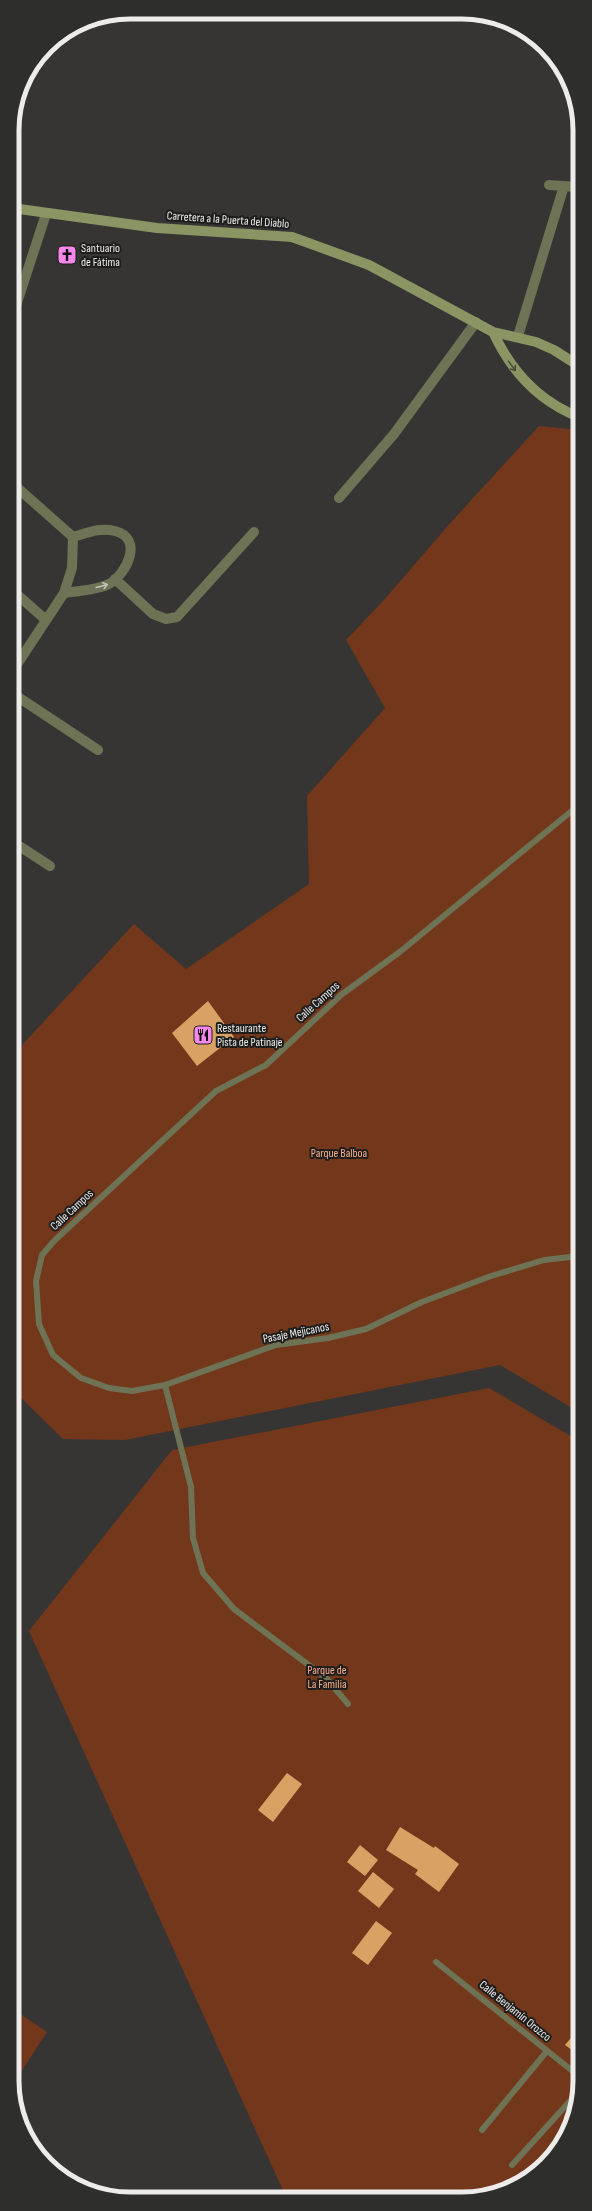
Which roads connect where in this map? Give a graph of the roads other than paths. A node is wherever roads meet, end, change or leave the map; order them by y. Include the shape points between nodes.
1 (549, 185) dead end
2 (564, 186) junction
3 (573, 187) edge
4 (19, 209) edge
5 (46, 214) junction
6 (19, 297) edge
7 (476, 322) junction
8 (493, 332) junction
9 (518, 336) junction
10 (573, 359) edge
11 (573, 414) edge
12 (19, 489) edge
13 (340, 498) dead end
14 (254, 532) dead end
15 (73, 537) junction
16 (115, 579) junction
17 (64, 593) junction
18 (19, 596) edge
19 (46, 620) junction
20 (19, 661) edge
21 (19, 698) edge
22 (98, 750) dead end
23 (573, 810) edge
24 (19, 846) edge
25 (50, 866) dead end
26 (573, 1257) edge
27 (39, 1324) joint
28 (165, 1385) junction
29 (348, 1704) dead end
30 (436, 1962) dead end
31 (547, 2051) junction
32 (573, 2071) edge
33 (571, 2099) edge
34 (482, 2130) dead end
35 (512, 2165) dead end

1 - 2 street
2 - 3 street
2 - 9 street
4 - 5 main road, Carretera a la Puerta del Diablo
5 - 6 street
5 - 7 main road, Carretera a la Puerta del Diablo via 157,228 292,237 369,265
7 - 8 main road, Carretera a la Puerta del Diablo
7 - 13 street via 394,434
8 - 9 main road, Carretera a la Puerta del Diablo
8 -> 11 main road via 511,366 524,380 553,404
9 - 10 main road, Carretera a la Puerta del Diablo
12 - 15 street
14 - 16 street via 177,617 166,620 153,614
15 - 16 street via 101,529 117,531 128,539 132,551 130,559
15 - 17 street via 72,568
17 -> 16 street via 108,584
17 - 19 street
18 - 19 street
19 - 20 street
21 - 22 street
23 - 27 lane, Calle Campos via 401,951 341,995 266,1064 216,1091 54,1241 42,1255 36,1281
24 - 25 street
26 - 28 lane, Pasaje Mejicanos via 544,1260 491,1276 422,1302 366,1329 328,1338 276,1345
27 - 28 lane, Pasaje Mejicanos via 53,1355 81,1378 109,1388 132,1391
28 - 29 lane via 191,1487 193,1538 203,1573 234,1609 326,1678
30 - 31 lane, Calle Benjamín Orozco
31 - 32 lane, Calle Benjamín Orozco
31 - 34 lane
33 - 35 lane

